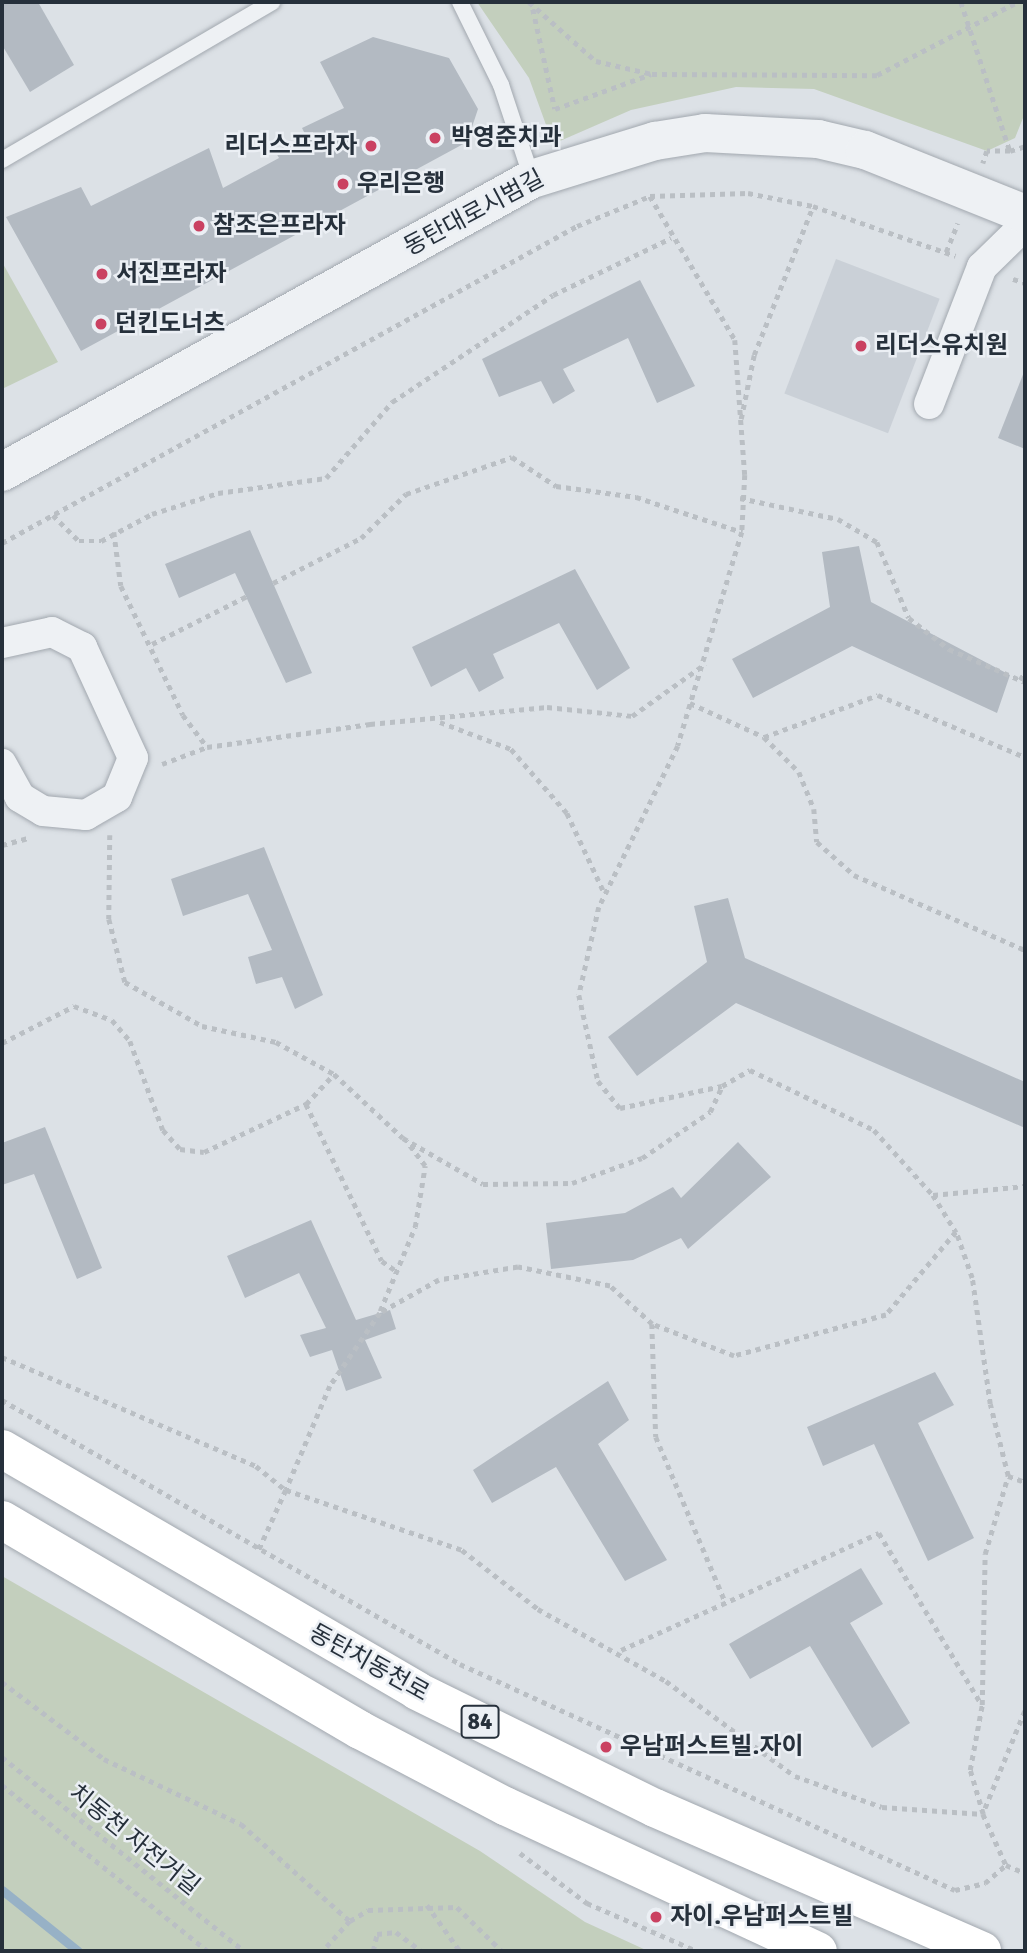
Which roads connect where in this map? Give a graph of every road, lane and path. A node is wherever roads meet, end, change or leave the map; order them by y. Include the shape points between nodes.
1 (272, 2) edge
2 (460, 2) edge
3 (529, 2) edge
4 (961, 2) edge
5 (1017, 2) edge
6 (533, 9) junction
7 (972, 30) junction
8 (652, 74) junction
9 (1025, 146) edge
10 (987, 151) dead end
11 (1010, 151) junction
12 (2, 160) edge
13 (532, 179) junction
14 (650, 196) junction
15 (813, 206) junction
16 (1025, 214) edge
17 (1025, 225) edge
18 (671, 238) junction
19 (982, 267) junction
20 (1025, 283) edge
21 (929, 404) dead end
22 (739, 430) junction
23 (2, 472) edge
24 (740, 498) junction
25 (52, 515) junction
26 (114, 531) junction
27 (742, 532) junction
28 (2, 543) edge
29 (273, 583) dead end
30 (247, 596) dead end
31 (2, 643) edge
32 (152, 644) junction
33 (705, 663) junction
34 (1025, 672) edge
35 (1023, 681) edge
36 (690, 703) junction
37 (440, 722) junction
38 (764, 737) junction
39 (207, 747) junction
40 (1025, 757) edge
41 (2, 764) edge
42 (157, 766) dead end
43 (112, 825) dead end
44 (604, 891) junction
45 (1025, 950) edge
46 (2, 1042) edge
47 (334, 1074) junction
48 (722, 1086) junction
49 (306, 1104) junction
50 (403, 1138) junction
51 (1025, 1186) edge
52 (933, 1195) junction
53 (956, 1232) junction
54 (398, 1272) junction
55 (380, 1313) junction
56 (652, 1324) junction
57 (2, 1357) edge
58 (2, 1400) edge
59 (2, 1449) edge
60 (1008, 1476) junction
61 (1025, 1482) edge
62 (286, 1490) junction
63 (2, 1520) edge
64 (258, 1552) junction
65 (725, 1601) junction
66 (621, 1651) junction
67 (2, 1682) edge
68 (982, 1705) junction
69 (1025, 1711) edge
70 (2, 1757) edge
71 (2, 1785) edge
72 (983, 1814) junction
73 (1006, 1865) junction
74 (1025, 1873) edge
75 (426, 1904) junction
76 (350, 1921) junction
77 (208, 1951) edge
78 (244, 1951) edge
79 (323, 1951) edge
80 (373, 1951) edge
81 (421, 1951) edge
82 (460, 1951) edge
83 (502, 1951) edge
84 (818, 1951) edge
85 (982, 1951) edge

1 - 12 lane
2 - 13 lane via 501,85
3 - 6 path
4 - 7 path
5 - 7 path
6 - 8 path via 596,61
6 - 8 path via 555,109
7 - 8 path via 877,75
7 - 11 path
9 - 11 path
10 - 11 path
13 - 16 street, 동탄대로시범길 via 655,141 757,133 865,150
13 - 23 street, 동탄대로시범길
14 - 15 path via 748,193
14 - 18 path
14 - 25 path via 578,226
15 - 19 path
15 - 22 path via 754,355
17 - 19 street
18 - 22 path via 736,340
18 - 26 path via 553,295 424,379 392,402 326,478 218,493
19 - 20 path
19 - 21 street
22 - 24 path via 745,475
24 - 27 path
24 - 35 path via 838,519 877,542 909,618 949,649
25 - 26 path via 79,541 100,541
25 - 28 path
26 - 32 path via 121,586
27 - 29 path via 636,497 556,486 512,457 406,494 361,538
27 - 33 path
30 - 32 path
31 - 41 street via 52,632 82,647 133,758 117,797 86,815 43,811 20,797
32 - 39 path via 183,715
33 - 36 path
33 - 37 path via 632,716 547,707
34 - 35 path
36 - 38 path
36 - 44 path via 678,746
37 - 39 path via 370,724
37 - 44 path via 511,749 567,813
38 - 40 path via 878,695
38 - 45 path via 799,772 814,809 817,842 832,857 888,892
39 - 42 path
43 - 47 path via 109,919 125,982 202,1026 276,1042
44 - 48 path via 579,995 598,1081 620,1108
46 - 49 path via 74,1006 112,1020 130,1041 163,1130 180,1149 204,1152
47 - 49 path
47 - 50 path
48 - 50 path via 710,1112 642,1158 572,1183 483,1184
48 - 52 path via 750,1070 873,1130
49 - 54 path via 382,1261
50 - 54 path via 425,1166 415,1227
51 - 52 path
52 - 53 path
53 - 56 path via 886,1315 810,1340 734,1356
53 - 60 path via 972,1279 990,1404
54 - 55 path
55 - 56 path via 439,1280 518,1268 610,1286
55 - 62 path via 330,1385
56 - 65 path via 656,1437
57 - 62 path via 256,1466
58 - 64 path
59 - 85 main road, 동탄치동천로 / 84 via 417,1691 655,1808
60 - 61 path
60 - 68 path via 985,1554
62 - 64 path
62 - 66 path via 462,1550 538,1609
63 - 84 main road, 84 via 372,1736 505,1806
64 - 73 path via 460,1664 955,1890 985,1883
65 - 66 path
65 - 68 path via 879,1533 898,1573
66 - 72 path via 796,1776 882,1807
67 - 76 path via 104,1759 241,1824
68 - 72 path via 970,1770
69 - 72 path
70 - 78 path, 치동천 자전거길
71 - 77 path
72 - 73 path
73 - 74 path
75 - 76 path via 368,1910
75 - 82 path
75 - 83 path via 457,1907
76 - 79 path
80 - 81 path via 377,1934 396,1932

